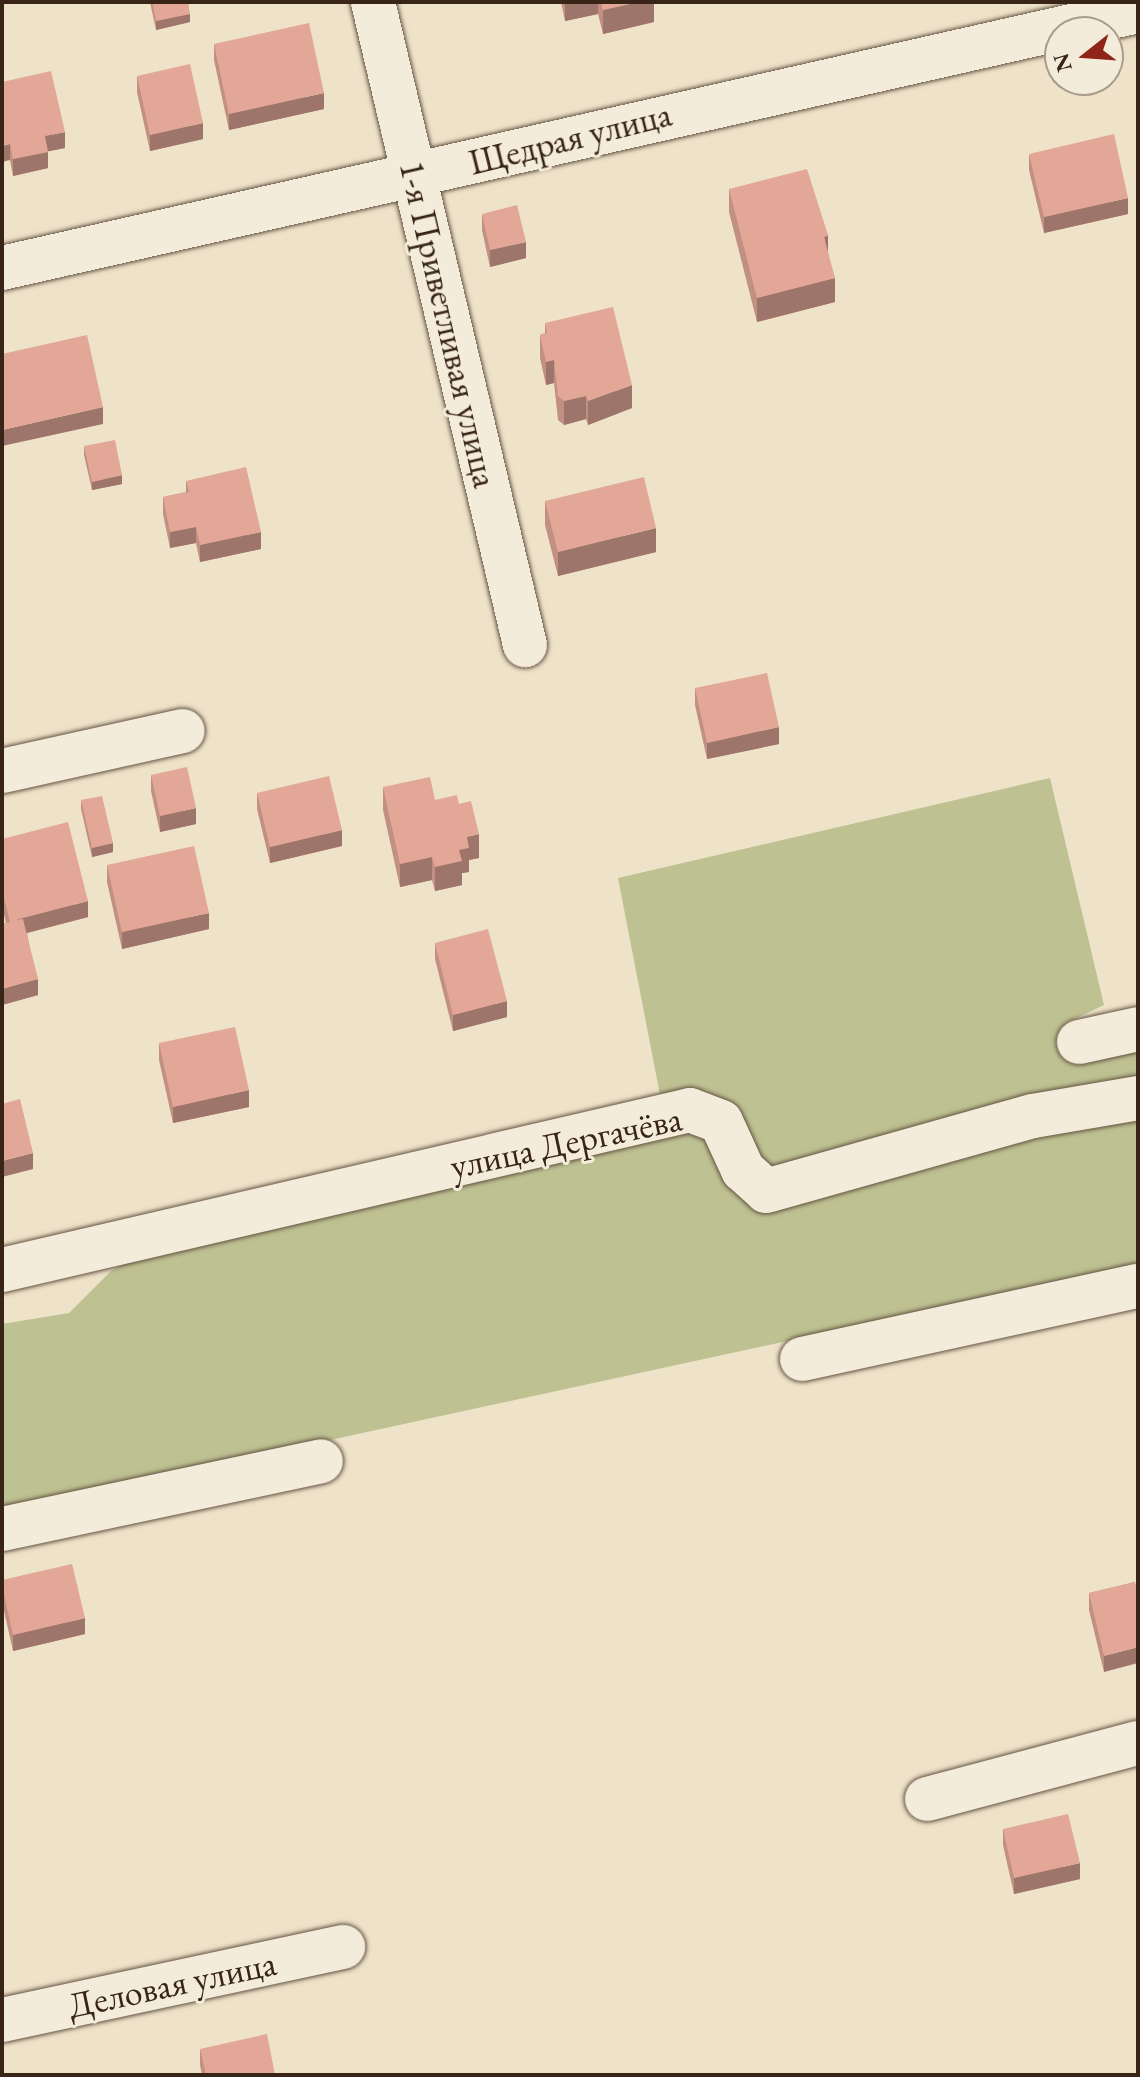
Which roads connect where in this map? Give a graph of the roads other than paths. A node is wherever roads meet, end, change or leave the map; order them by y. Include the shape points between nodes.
1 (373, 2) edge
2 (1138, 11) edge
3 (414, 176) junction
4 (2, 268) edge
5 (525, 645) dead end
6 (183, 731) dead end
7 (2, 771) edge
8 (1138, 1029) edge
9 (1079, 1042) dead end
10 (1138, 1098) edge
11 (2, 1270) edge
12 (1138, 1286) edge
13 (802, 1359) dead end
14 (321, 1461) dead end
15 (2, 1529) edge
16 (1138, 1743) edge
17 (927, 1799) dead end
18 (343, 1947) dead end
19 (2, 2020) edge

1 - 3 street, 1-я Приветливая улица
2 - 3 street, Щедрая улица
3 - 4 street, Щедрая улица
3 - 5 street, 1-я Приветливая улица
6 - 7 street
8 - 9 street
10 - 11 street, улица Дергачёва via 1033,1116 766,1191 743,1170 721,1122 690,1110
12 - 13 street
14 - 15 street
16 - 17 street
18 - 19 street, Деловая улица

